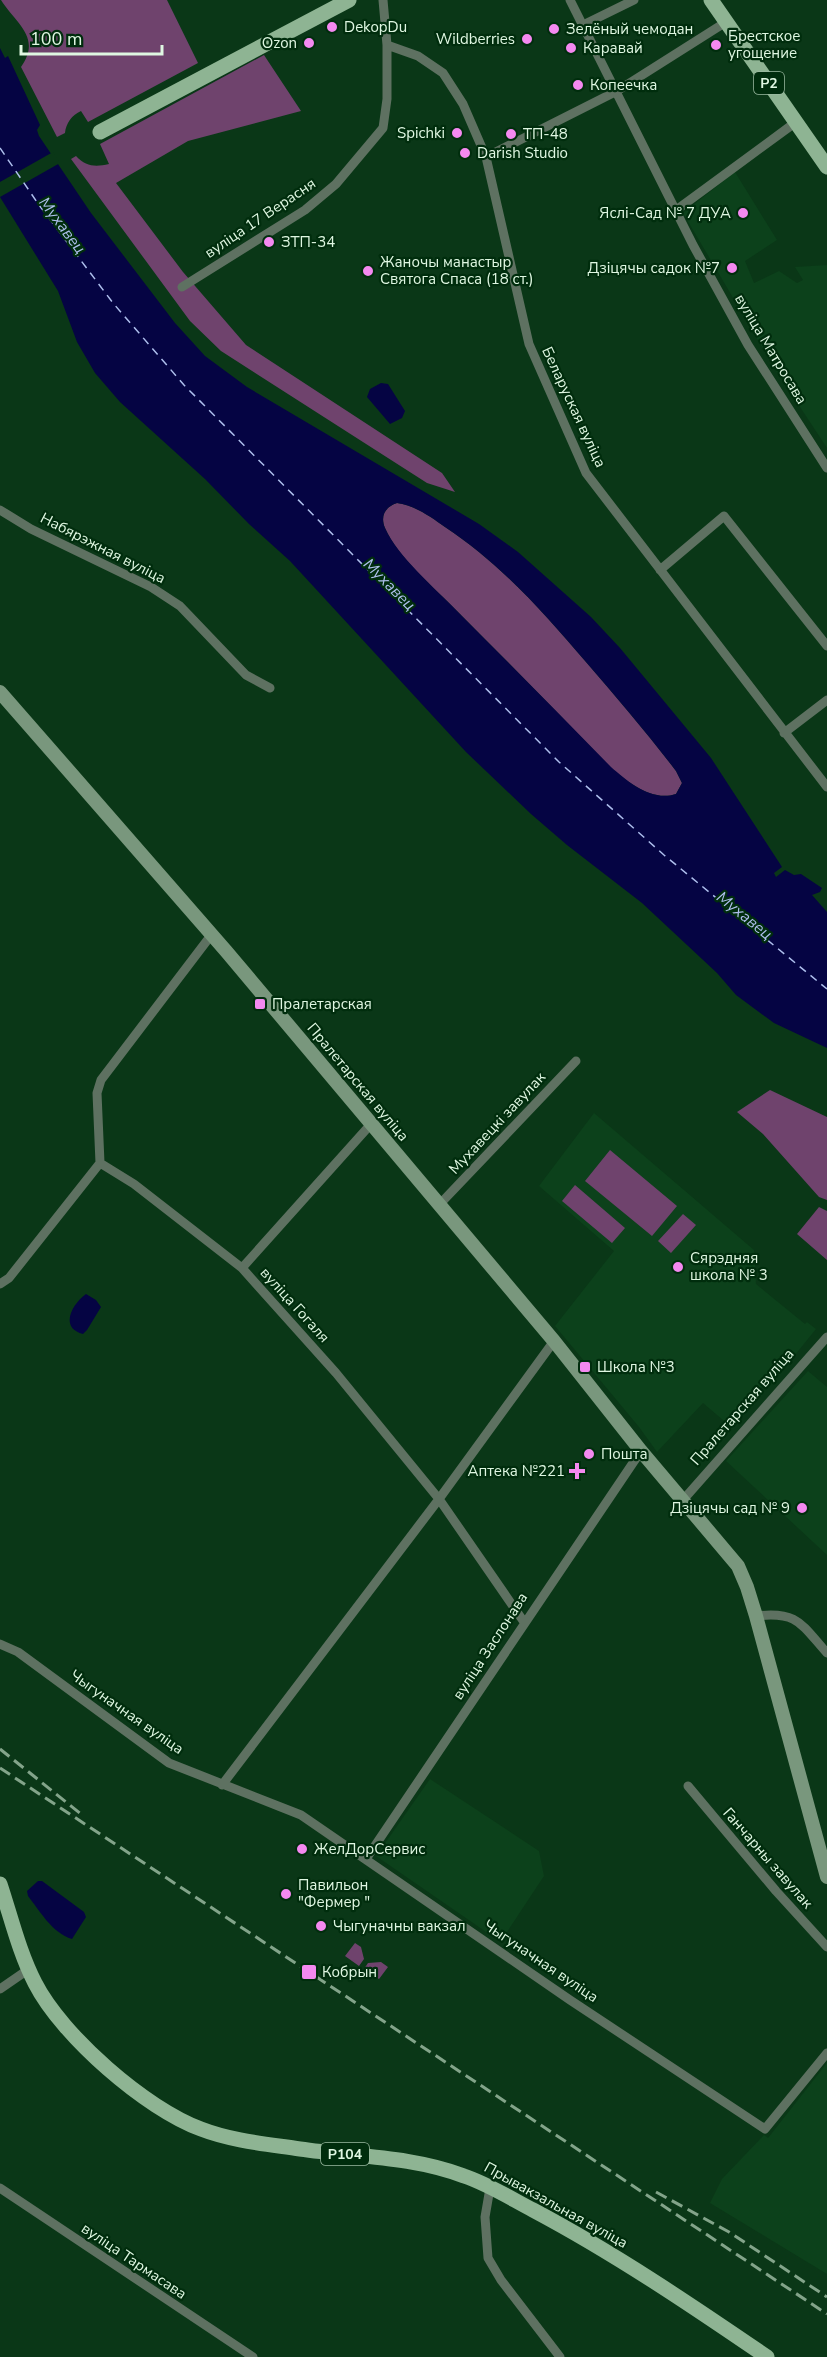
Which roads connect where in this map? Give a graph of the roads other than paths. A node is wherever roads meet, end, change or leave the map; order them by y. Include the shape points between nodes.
1 (349, 0) edge
2 (383, 0) edge
3 (570, 0) edge
4 (634, 0) edge
5 (711, 0) edge
6 (726, 22) junction
7 (583, 25) junction
8 (387, 45) junction
9 (617, 91) junction
10 (796, 122) junction
11 (100, 132) dead end
12 (486, 158) junction
13 (827, 167) edge
14 (675, 211) junction
15 (183, 287) dead end
16 (827, 468) edge
17 (0, 510) edge
18 (660, 570) junction
19 (827, 646) edge
20 (270, 688) dead end
21 (0, 692) edge
22 (827, 700) edge
23 (784, 733) junction
24 (827, 788) edge
25 (212, 934) junction
26 (576, 1061) dead end
27 (371, 1124) junction
28 (100, 1163) junction
29 (439, 1205) junction
30 (242, 1268) junction
31 (0, 1284) edge
32 (827, 1337) edge
33 (554, 1341) junction
34 (641, 1451) junction
35 (439, 1498) junction
36 (682, 1500) junction
37 (756, 1616) junction
38 (524, 1622) junction
39 (0, 1644) edge
40 (827, 1653) edge
41 (222, 1785) junction
42 (688, 1786) dead end
43 (366, 1859) junction
44 (827, 1877) edge
45 (0, 1884) edge
46 (827, 1947) edge
47 (29, 1969) junction
48 (0, 1989) edge
49 (827, 2053) edge
50 (0, 2188) edge
51 (490, 2188) junction
52 (253, 2357) edge
53 (560, 2357) edge
54 (767, 2357) edge

1 - 11 main road
2 - 8 street, вуліца 17 Верасня
3 - 7 street, вуліца Матросава
4 - 7 street
5 - 6 main road, Р2
6 - 9 street
6 - 10 main road, Р2
7 - 9 street, вуліца Матросава
8 - 12 street, Беларуская вуліца via 418,56 442,73 463,104
8 - 15 street, вуліца 17 Верасня via 383,128 336,184 305,210
9 - 12 street
9 - 14 street, вуліца Матросава
10 - 13 main road, Р2
10 - 14 street
12 - 18 street, Беларуская вуліца via 529,344 586,473
14 - 16 street, вуліца Матросава via 748,345
17 - 20 street, Набярэжная вуліца via 151,587 180,606 246,675
18 - 19 street via 724,516
18 - 23 street, Беларуская вуліца
21 - 25 main road, Пралетарская вуліца
22 - 23 street
23 - 24 street, Беларуская вуліца
25 - 27 main road, Пралетарская вуліца
25 - 28 street via 101,1080 97,1093
26 - 29 street, Мухавецкі завулак
27 - 29 main road, Пралетарская вуліца
27 - 30 street
28 - 30 street, вуліца Гогаля via 134,1184
28 - 31 street via 9,1278
29 - 33 main road, Пралетарская вуліца
30 - 35 street, вуліца Гогаля via 336,1373
32 - 36 street, Пралетарская вуліца
33 - 34 main road, Пралетарская вуліца
33 - 35 street
34 - 36 main road, Пралетарская вуліца
34 - 38 street, вуліца Заслонава
35 - 38 street, вуліца Гогаля
35 - 41 street
36 - 37 main road, Пралетарская вуліца via 738,1566
37 - 40 street via 776,1614 795,1619
37 - 44 main road, Пралетарская вуліца
38 - 43 street, вуліца Заслонава
39 - 41 street, Чыгуначная вуліца via 18,1652 169,1763
41 - 43 street, Чыгуначная вуліца via 301,1815
42 - 46 street, Ганчарны завулак
43 - 49 street, Чыгуначная вуліца via 765,2129
45 - 47 main road, Прывакзальная вуліца / Р104
47 - 48 street
47 - 51 main road, Прывакзальная вуліца / Р104 via 60,2020 97,2058 134,2090 188,2124 224,2136 433,2166
50 - 52 street, вуліца Тармасава
51 - 53 street via 485,2217 488,2258
51 - 54 main road, Прывакзальная вуліца / Р104 via 608,2253

